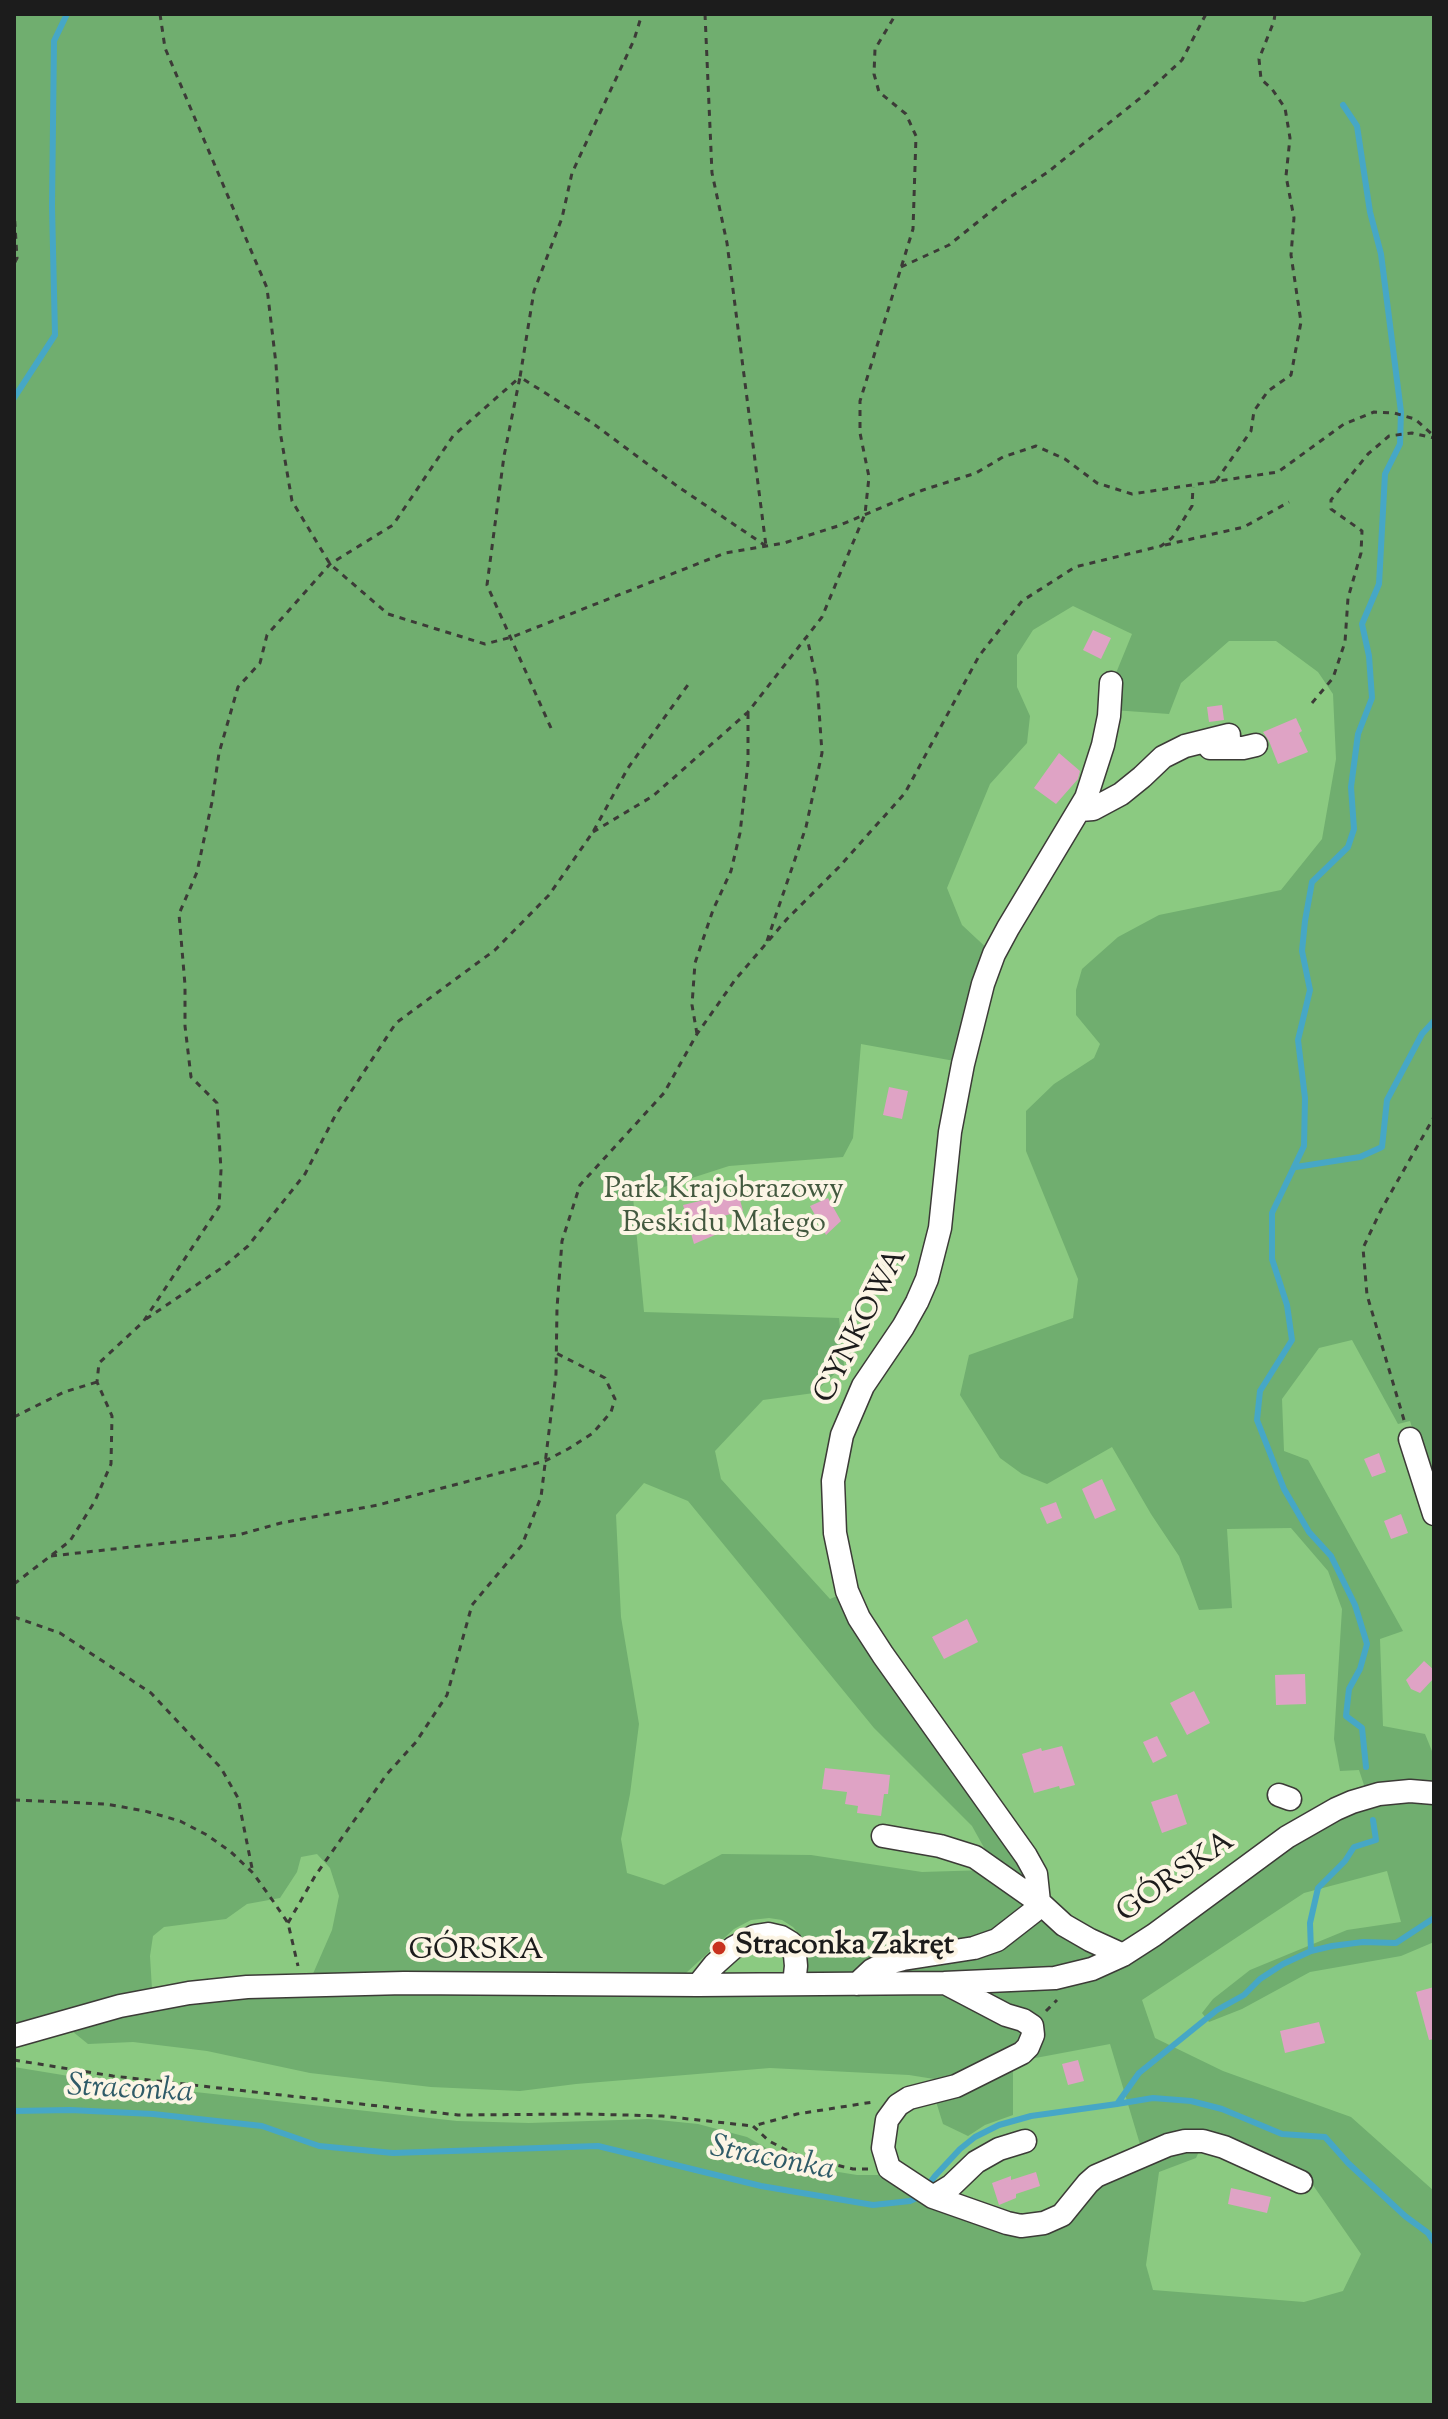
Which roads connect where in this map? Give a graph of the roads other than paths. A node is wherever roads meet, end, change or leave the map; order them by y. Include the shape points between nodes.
1 (1111, 683) dead end
2 (1229, 735) dead end
3 (1256, 745) dead end
4 (1185, 746) junction
5 (1080, 810) junction
6 (1410, 1439) road end
7 (1434, 1514) edge
8 (1434, 1793) edge
9 (883, 1836) dead end
10 (1039, 1902) junction
11 (1123, 1955) junction
12 (944, 1983) junction
13 (794, 1984) junction
14 (857, 1984) junction
15 (698, 1985) junction
16 (14, 2036) edge
17 (1025, 2141) dead end
18 (1301, 2182) dead end
19 (924, 2191) junction

1 - 5 street, CYNKOWA via 1106,731
2 - 4 street
3 - 4 street
4 - 5 street via 1163,757 1121,794
5 - 10 street, CYNKOWA via 994,954 963,1064 934,1256 917,1302 863,1386 849,1418 836,1458 832,1505 847,1591 859,1618 1026,1856 1036,1874
6 - 7 street
8 - 11 street, GÓRSKA via 1379,1794 1324,1815
9 - 10 street via 975,1857
10 - 11 street via 1064,1925
10 - 14 street via 997,1940 884,1964
11 - 12 street, GÓRSKA via 1055,1978
12 - 14 street, GÓRSKA
12 - 19 street, GÓRSKA via 1023,2020 1032,2026 1033,2035 1022,2053 956,2086 909,2098 887,2120 884,2159
13 - 14 street, GÓRSKA
13 - 15 street, GÓRSKA
13 - 15 street via 791,1943 768,1934 733,1948
15 - 16 street, GÓRSKA via 247,1987 106,2009
17 - 19 street via 976,2162 951,2186
18 - 19 street via 1224,2147 1185,2141 1096,2176 1062,2215 1044,2223 1007,2223

